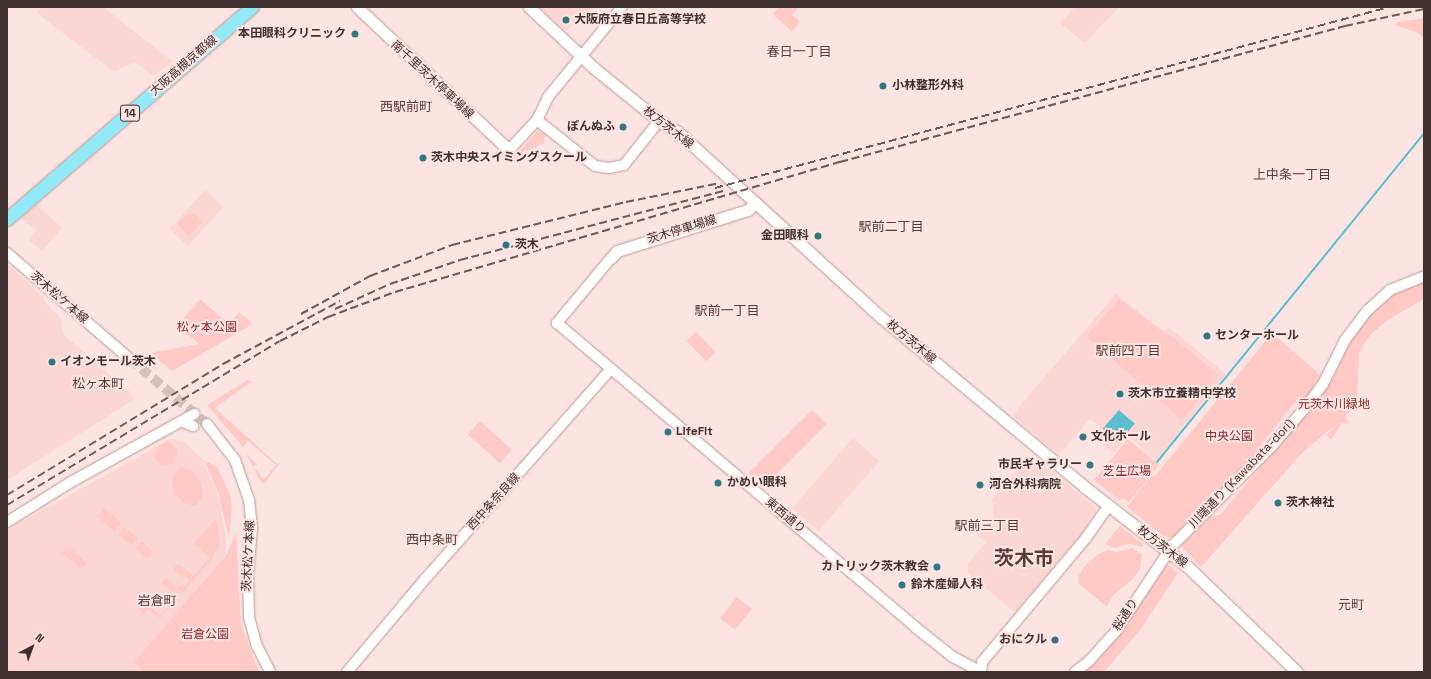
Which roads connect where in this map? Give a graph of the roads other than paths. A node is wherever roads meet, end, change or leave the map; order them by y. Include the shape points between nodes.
1 (252, 7) edge
2 (357, 7) edge
3 (529, 7) edge
4 (622, 7) edge
5 (582, 56) junction
6 (537, 120) junction
7 (659, 121) junction
8 (509, 150) joint
9 (755, 203) junction
10 (7, 219) edge
11 (7, 253) edge
12 (611, 258) joint
13 (1424, 276) edge
14 (130, 359) tunnel mouth
15 (610, 369) junction
16 (194, 414) dead end
17 (207, 424) tunnel mouth
18 (1108, 506) junction
19 (7, 522) edge
20 (1171, 553) junction
21 (270, 672) edge
22 (347, 672) edge
23 (981, 672) edge
24 (1075, 672) edge
25 (1297, 672) edge

1 - 10 main road, 大阪高槻京都線 / 14
2 - 8 main road, 南千里茨木停車場線
3 - 5 main road, 枚方茨木線
4 - 5 street
5 - 6 street via 548,97
5 - 7 main road, 枚方茨木線
6 - 7 street via 595,166 609,168 624,165
6 - 8 street
7 - 9 main road, 枚方茨木線 via 678,132
9 - 12 main road, 茨木停車場線 via 748,210 617,251
9 - 18 main road, 枚方茨木線 via 857,297
11 - 14 street, 茨木松ケ本線
12 - 15 street, 東西通り via 557,323
13 - 20 street, 川端通り (Kawabata-dori) via 1390,290 1368,310 1345,340 1326,379 1305,408 1272,446 1215,500
15 - 22 street, 西中条奈良線 via 431,572
15 - 23 street, 東西通り via 915,627 953,657
16 - 19 street via 188,424 71,482
17 - 21 street, 茨木松ケ本線 via 235,460 249,500 252,528 249,617 257,646
18 - 20 main road, 枚方茨木線
18 - 23 street via 1086,538 982,662
20 - 24 street, 桜通り via 1116,631 1088,662
20 - 25 main road, 枚方茨木線

